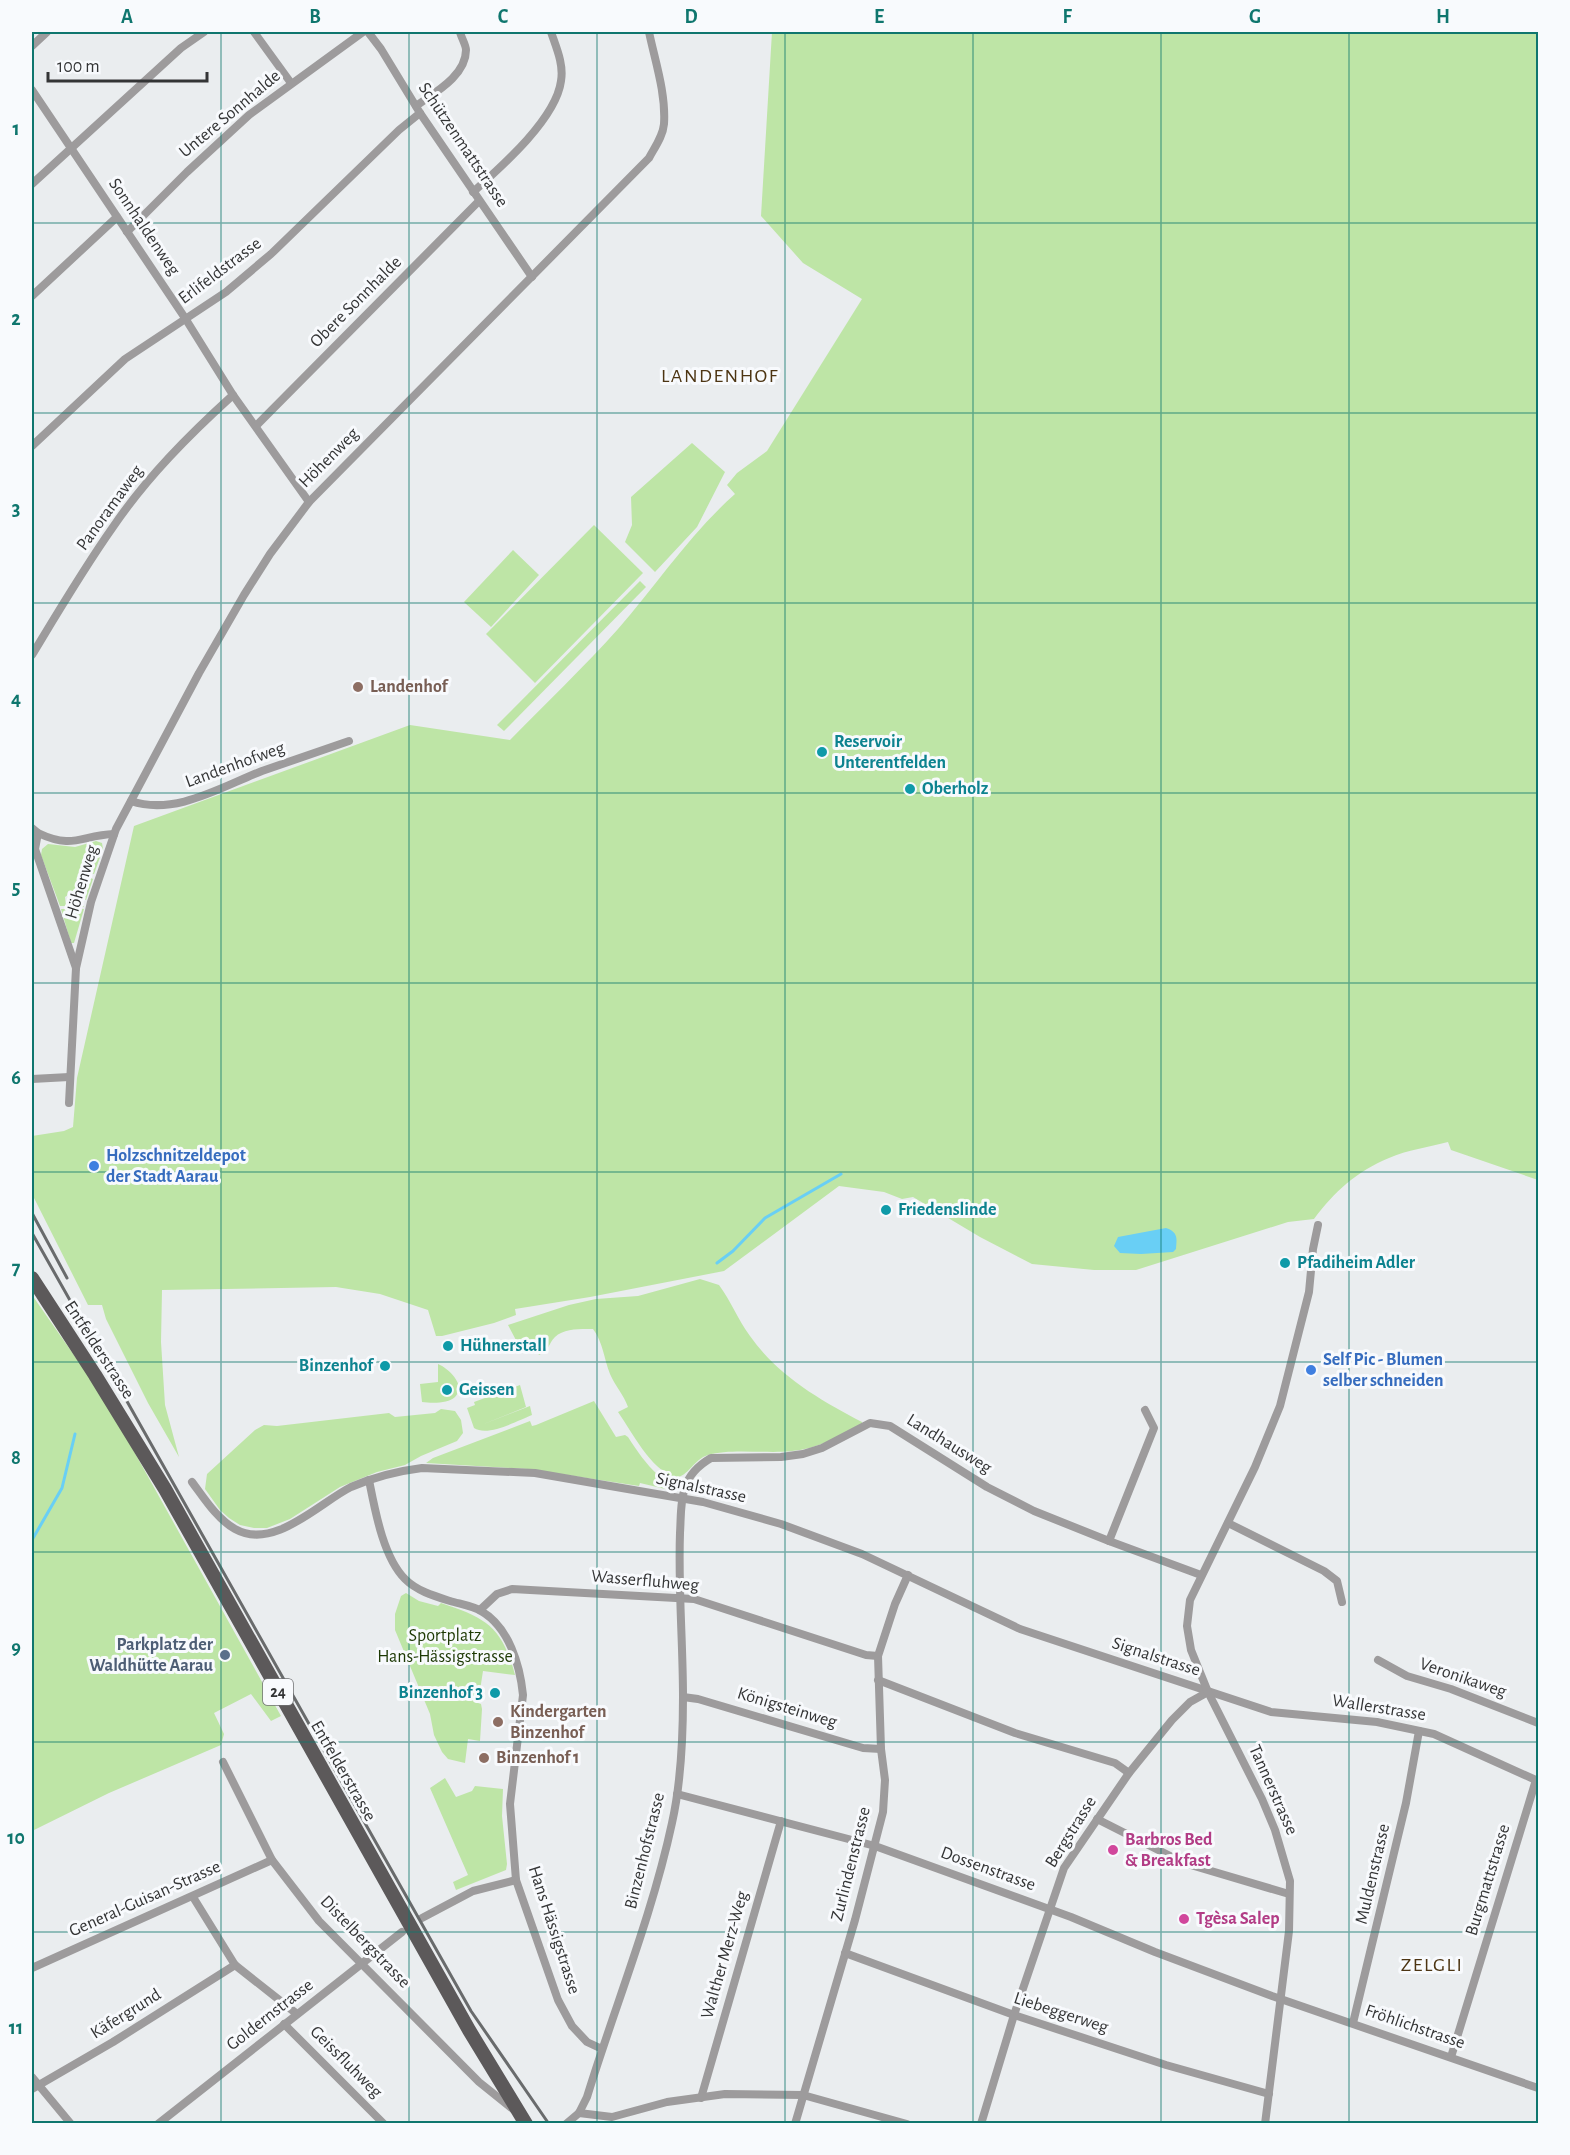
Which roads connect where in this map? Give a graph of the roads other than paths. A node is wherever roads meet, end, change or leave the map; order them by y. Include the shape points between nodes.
1 (47, 32) edge
2 (204, 32) edge
3 (254, 32) edge
4 (363, 32) edge
5 (368, 32) edge
6 (460, 32) edge
7 (551, 32) edge
8 (649, 32) edge
9 (32, 46) edge
10 (291, 83) junction
11 (32, 90) edge
12 (418, 109) junction
13 (71, 147) junction
14 (32, 184) edge
15 (473, 192) junction
16 (479, 201) junction
17 (117, 217) junction
18 (127, 232) junction
19 (532, 277) junction
20 (32, 297) edge
21 (185, 318) junction
22 (233, 395) junction
23 (256, 426) junction
24 (32, 446) edge
25 (309, 502) junction
26 (32, 655) edge
27 (349, 741) dead end
28 (131, 801) junction
29 (35, 831) edge
30 (114, 834) junction
31 (33, 850) edge
32 (76, 968) junction
33 (69, 1077) junction
34 (32, 1079) edge
35 (69, 1103) dead end
36 (1318, 1225) dead end
37 (32, 1281) edge
38 (1145, 1410) dead end
39 (369, 1480) junction
40 (192, 1482) dead end
41 (683, 1499) junction
42 (1228, 1523) junction
43 (1109, 1541) junction
44 (908, 1575) junction
45 (1201, 1575) junction
46 (679, 1597) junction
47 (1342, 1602) dead end
48 (480, 1610) junction
49 (878, 1656) junction
50 (1378, 1660) dead end
51 (878, 1680) junction
52 (1208, 1692) junction
53 (683, 1697) junction
54 (1539, 1723) edge
55 (1419, 1731) junction
56 (881, 1749) junction
57 (223, 1762) dead end
58 (1129, 1773) junction
59 (1538, 1781) edge
60 (677, 1794) junction
61 (1097, 1819) junction
62 (781, 1821) junction
63 (875, 1846) junction
64 (272, 1860) junction
65 (516, 1880) junction
66 (1289, 1894) junction
67 (193, 1897) junction
68 (1049, 1909) junction
69 (422, 1918) dead end
70 (402, 1932) dead end
71 (845, 1953) junction
72 (362, 1963) junction
73 (235, 1965) junction
74 (32, 1968) edge
75 (1280, 1998) junction
76 (297, 2014) junction
77 (1014, 2015) junction
78 (1353, 2023) junction
79 (284, 2024) junction
80 (602, 2049) junction
81 (1451, 2057) junction
82 (32, 2077) edge
83 (35, 2087) edge
84 (1539, 2088) edge
85 (1269, 2094) junction
86 (803, 2095) junction
87 (701, 2098) junction
88 (579, 2113) junction
89 (524, 2120) edge
90 (71, 2124) edge
91 (158, 2124) edge
92 (384, 2124) edge
93 (566, 2124) edge
94 (795, 2124) edge
95 (907, 2124) edge
96 (981, 2124) edge
97 (1265, 2124) edge

1 - 9 street
2 - 13 street
3 - 10 street
4 - 10 street, Untere Sonnhalde
5 - 12 street, Schützenmattstrasse
6 - 12 street, Erlifeldstrasse via 466,50 459,71
7 - 15 street via 560,58 561,81 550,109 540,126
8 - 19 street, Höhenweg via 661,88 661,136 649,158
10 - 18 street, Untere Sonnhalde via 233,129
11 - 13 street, Sonnhaldenweg
12 - 15 street, Schützenmattstrasse
12 - 21 street, Erlifeldstrasse via 270,254 226,292
13 - 14 street
13 - 17 street, Sonnhaldenweg
15 - 16 street, Schützenmattstrasse
16 - 19 street, Schützenmattstrasse
16 - 23 street, Obere Sonnhalde
17 - 18 street, Sonnhaldenweg
17 - 20 street
18 - 21 street, Sonnhaldenweg
19 - 25 street, Höhenweg
21 - 22 street, Sonnhaldenweg
21 - 24 street, Erlifeldstrasse via 125,358
22 - 23 street, Sonnhaldenweg
22 - 26 street, Panoramaweg via 190,434 113,526
23 - 25 street, Sonnhaldenweg
25 - 28 street, Höhenweg via 270,554 213,647
27 - 28 street, Landenhofweg via 190,801 151,807
28 - 30 street, Höhenweg
29 - 30 street via 74,842
29 - 31 street
30 - 32 street, Höhenweg via 91,902
31 - 32 street
32 - 33 street
33 - 34 street
33 - 35 street
36 - 42 street, Tannerstrasse via 1309,1292 1280,1406
37 - 89 main road, Entfelderstrasse / 24 via 165,1490 469,2030
38 - 43 street via 1154,1428
39 - 40 street, Signalstrasse via 288,1527 253,1534 234,1529 221,1518
39 - 41 street, Signalstrasse via 422,1468 469,1469 535,1473
39 - 48 street, Hans Hässigstrasse via 381,1533 404,1578 430,1595
41 - 43 street, Landhausweg via 692,1473 711,1458 803,1454 870,1423 890,1426 987,1487 1034,1511
41 - 44 street, Signalstrasse via 781,1524
41 - 46 street, Binzenhofstrasse
42 - 45 street, Tannerstrasse
42 - 47 street via 1324,1571 1337,1581
43 - 45 street, Landhausweg
44 - 49 street, Zurlindenstrasse
44 - 52 street, Signalstrasse via 1020,1629
45 - 52 street, Tannerstrasse via 1190,1600 1187,1626 1191,1650
46 - 48 street, Wasserfluhweg via 512,1589 497,1594
46 - 49 street, Wasserfluhweg
46 - 53 street, Binzenhofstrasse
48 - 65 street, Hans Hässigstrasse via 508,1640 522,1681 522,1715 510,1804
49 - 51 street, Zurlindenstrasse
50 - 54 street, Veronikaweg via 1407,1676
51 - 56 street, Zurlindenstrasse
51 - 58 street via 1015,1733 1115,1763
52 - 55 street, Wallerstrasse via 1271,1712 1377,1722
52 - 58 street, Bergstrasse via 1190,1702 1172,1720
52 - 66 street, Tannerstrasse via 1275,1830 1290,1881
53 - 56 street, Königsteinweg via 863,1748
53 - 60 street, Binzenhofstrasse
55 - 59 street, Wallerstrasse via 1434,1734
55 - 78 street, Muldenstrasse via 1406,1803
56 - 63 street, Zurlindenstrasse via 885,1780
57 - 64 street, Distelbergstrasse
58 - 61 street, Bergstrasse
59 - 81 street, Burgmattstrasse
60 - 62 street, Dossenstrasse
60 - 80 street, Binzenhofstrasse via 650,1904
61 - 66 street via 1184,1863
61 - 68 street, Bergstrasse via 1064,1869
62 - 63 street, Dossenstrasse
62 - 87 street, Walther Merz-Weg
63 - 68 street, Dossenstrasse
63 - 71 street, Zurlindenstrasse
64 - 67 street, General-Guisan-Strasse
64 - 72 street, Distelbergstrasse via 319,1921
65 - 69 street via 473,1892
65 - 80 street, Hans Hässigstrasse via 558,2000 572,2026 587,2042
66 - 75 street, Tannerstrasse via 1289,1931
67 - 73 street, Geissfluhweg
67 - 74 street, General-Guisan-Strasse
68 - 75 street, Dossenstrasse
68 - 77 street, Bergstrasse
70 - 72 street, Goldernstrasse
71 - 77 street, Liebeggerweg
71 - 86 street, Zurlindenstrasse
72 - 76 street, Goldernstrasse
72 - 89 street, Distelbergstrasse via 479,2082
73 - 76 street, Geissfluhweg
73 - 83 street, Käfergrund
75 - 78 street, Fröhlichstrasse
75 - 85 street, Tannerstrasse
76 - 79 street, Goldernstrasse
77 - 85 street, Liebeggerweg
77 - 96 street, Bergstrasse
78 - 81 street, Fröhlichstrasse
79 - 91 street, Goldernstrasse
79 - 92 street, Geissfluhweg
80 - 88 street, Binzenhofstrasse
81 - 84 street, Fröhlichstrasse
82 - 83 street
83 - 90 street
85 - 97 street, Tannerstrasse
86 - 87 street via 725,2094
86 - 94 street, Zurlindenstrasse
86 - 95 street
87 - 88 street via 667,2102 612,2117
88 - 93 street, Binzenhofstrasse

